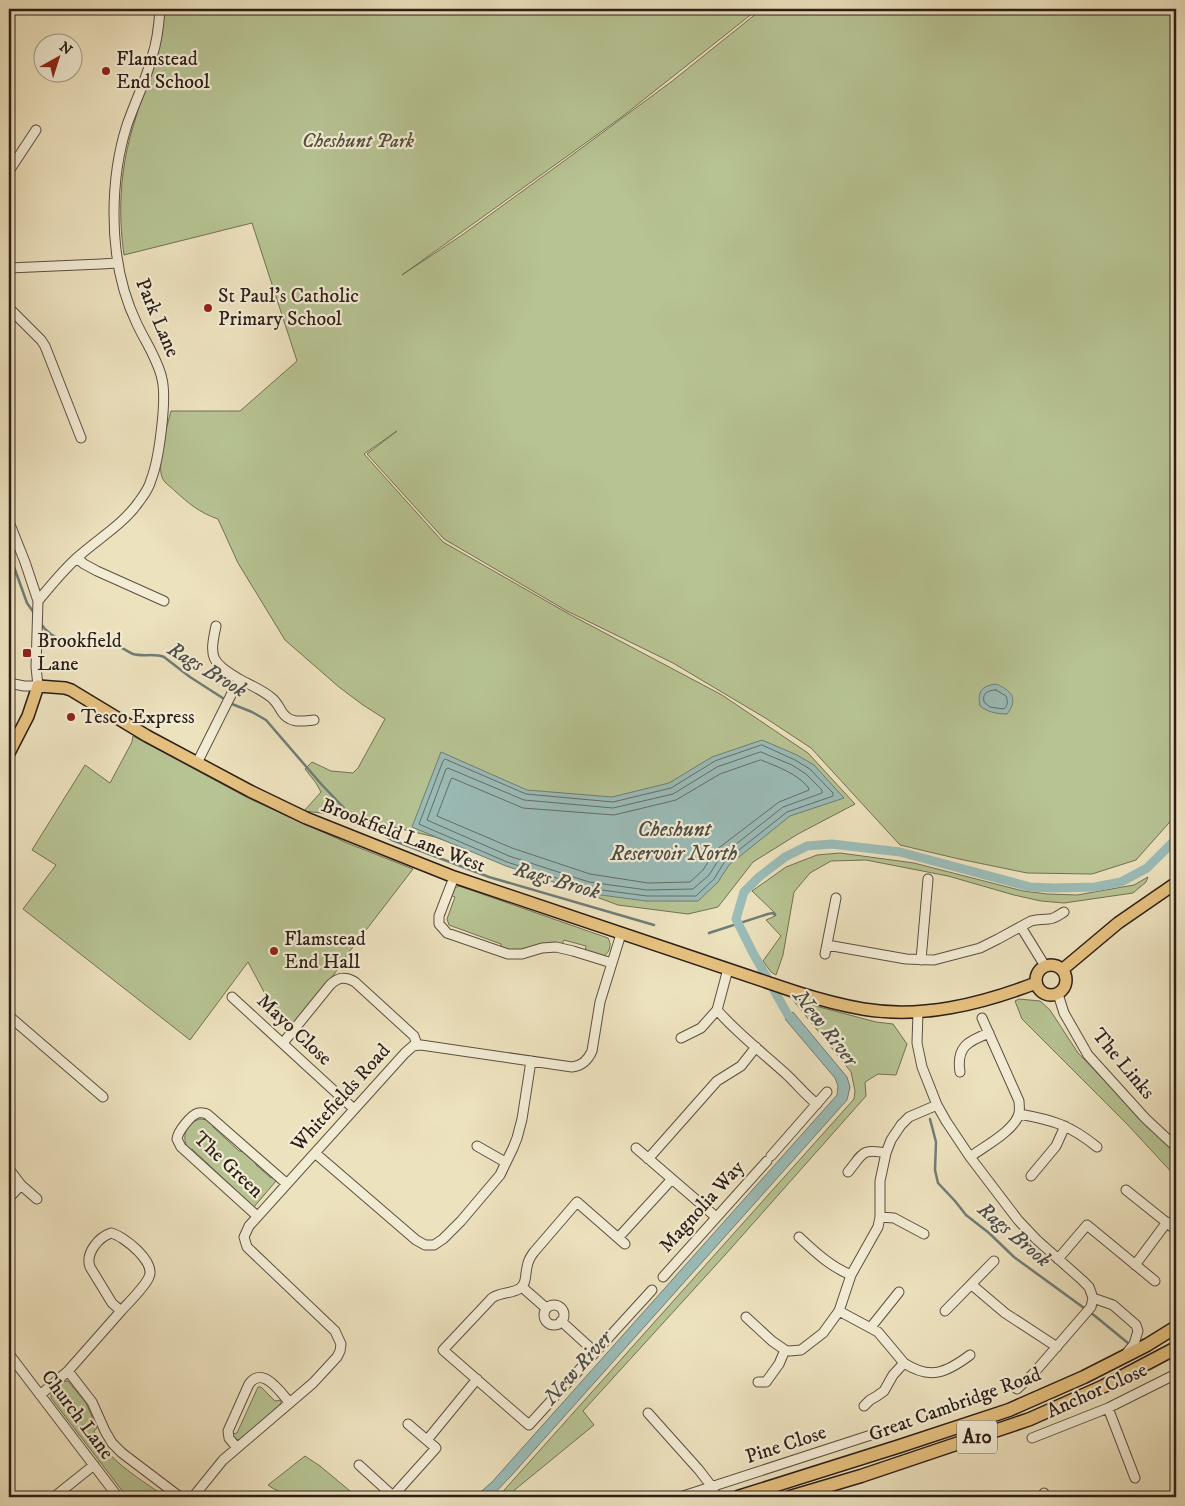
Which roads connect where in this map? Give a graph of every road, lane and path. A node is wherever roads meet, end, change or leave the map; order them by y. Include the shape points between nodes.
1 (160, 9) edge
2 (36, 130) dead end
3 (9, 171) edge
4 (117, 263) junction
5 (9, 268) edge
6 (9, 308) edge
7 (81, 438) dead end
8 (9, 522) edge
9 (77, 558) junction
10 (164, 602) dead end
11 (38, 605) junction
12 (216, 626) dead end
13 (239, 679) junction
14 (9, 683) edge
15 (38, 686) junction
16 (314, 720) dead end
17 (9, 753) edge
18 (197, 763) junction
19 (454, 876) junction
20 (928, 879) dead end
21 (1176, 883) edge
22 (836, 898) dead end
23 (1064, 912) dead end
24 (1021, 927) junction
25 (621, 934) junction
26 (921, 960) junction
27 (612, 963) junction
28 (1046, 966) junction
29 (728, 969) junction
30 (1062, 970) junction
31 (1036, 983) junction
32 (1058, 994) junction
33 (232, 997) dead end
34 (717, 1010) junction
35 (918, 1012) junction
36 (9, 1016) edge
37 (982, 1018) dead end
38 (989, 1033) junction
39 (681, 1038) dead end
40 (283, 1043) junction
41 (416, 1045) junction
42 (756, 1047) junction
43 (531, 1061) junction
44 (960, 1072) dead end
45 (827, 1092) dead end
46 (103, 1097) dead end
47 (817, 1104) junction
48 (937, 1105) junction
49 (354, 1110) junction
50 (1019, 1114) junction
51 (1065, 1126) junction
52 (477, 1146) dead end
53 (1097, 1147) dead end
54 (636, 1148) dead end
55 (1176, 1148) edge
56 (315, 1153) junction
57 (886, 1153) junction
58 (970, 1157) junction
59 (648, 1159) junction
60 (505, 1162) junction
61 (9, 1169) edge
62 (848, 1172) dead end
63 (1030, 1176) dead end
64 (672, 1178) junction
65 (287, 1184) junction
66 (21, 1185) junction
67 (1126, 1190) dead end
68 (9, 1198) edge
69 (37, 1199) dead end
70 (257, 1216) junction
71 (716, 1217) junction
72 (880, 1217) junction
73 (1167, 1222) junction
74 (1176, 1230) edge
75 (924, 1234) dead end
76 (799, 1237) dead end
77 (1058, 1259) junction
78 (994, 1261) dead end
79 (1135, 1265) junction
80 (851, 1275) junction
81 (663, 1277) dead end
82 (1155, 1281) dead end
83 (972, 1284) junction
84 (522, 1287) junction
85 (652, 1290) dead end
86 (899, 1292) dead end
87 (1092, 1302) junction
88 (121, 1311) junction
89 (839, 1311) junction
90 (945, 1311) dead end
91 (746, 1317) dead end
92 (871, 1327) junction
93 (1176, 1327) edge
94 (1057, 1347) junction
95 (1176, 1348) edge
96 (785, 1350) junction
97 (595, 1352) junction
98 (9, 1354) edge
99 (970, 1356) dead end
100 (1124, 1357) junction
101 (904, 1362) junction
102 (68, 1372) junction
103 (1176, 1374) edge
104 (477, 1380) junction
105 (758, 1382) dead end
106 (1017, 1388) dead end
107 (40, 1395) junction
108 (290, 1403) junction
109 (864, 1406) dead end
110 (1108, 1408) junction
111 (648, 1413) dead end
112 (408, 1424) dead end
113 (871, 1435) dead end
114 (1032, 1438) dead end
115 (427, 1440) junction
116 (236, 1448) junction
117 (359, 1465) dead end
118 (94, 1466) junction
119 (1135, 1478) dead end
120 (712, 1488) junction
121 (54, 1497) edge
122 (118, 1497) edge
123 (180, 1497) edge
124 (193, 1497) edge
125 (680, 1497) edge
126 (716, 1497) edge
127 (738, 1497) edge
128 (790, 1497) edge

1 - 4 street, Park Lane via 152,58 127,125 120,156 114,213
2 - 3 street
4 - 5 street
4 - 9 street, Park Lane via 130,308 163,382 164,402 151,481 137,505
6 - 7 street via 45,346
8 - 11 street
9 - 10 street
9 - 11 street, Park Lane
11 - 15 street
12 - 13 street via 211,646 213,656 219,666
13 - 16 street via 272,698 290,720
13 - 18 street
14 - 15 street
15 - 17 main road via 28,716
15 - 18 main road, Brookfield Lane West via 71,690
18 - 19 main road, Brookfield Lane West via 306,818
19 - 25 main road, Brookfield Lane West
19 - 27 street via 439,916 439,924 447,933 508,954 556,947
20 - 26 street
21 - 30 main road via 1118,923
22 - 26 street via 826,950
23 - 24 street
24 - 26 street via 980,948 934,960
24 - 28 street
25 - 27 street, Whitefields Road
25 - 29 main road, Brookfield Lane West
27 - 43 street, Whitefields Road via 600,1002 592,1051 587,1060 572,1067
28 - 30 main road via 1054,965
28 - 31 main road via 1037,973
29 - 34 street
29 - 35 main road, Brookfield Lane West via 864,1010
30 - 32 main road via 1066,984
31 - 32 main road via 1044,994
31 - 35 main road, Brookfield Lane West via 948,1009
32 - 55 street, The Links via 1064,1013 1088,1055
33 - 40 street, Mayo Close
34 - 39 street via 701,1028
34 - 42 street
35 - 48 street via 917,1043 922,1067
36 - 46 street
37 - 38 street
38 - 44 street via 965,1047 959,1058
38 - 50 street via 1018,1101
40 - 41 street via 332,983 345,978 355,982 414,1036
40 - 49 street, Mayo Close
41 - 43 street, Whitefields Road
41 - 49 street, Whitefields Road
42 - 47 street
42 - 59 street via 741,1066 716,1080
43 - 60 street via 522,1119
45 - 47 street, Magnolia Way
47 - 71 street, Magnolia Way
48 - 57 street via 906,1120
48 - 58 street
49 - 56 street, Whitefields Road
50 - 51 street
50 - 58 street via 1007,1131
51 - 53 street
51 - 63 street via 1056,1146
52 - 60 street
54 - 59 street
56 - 60 street via 425,1245 434,1245 444,1239 500,1175
56 - 65 street, Whitefields Road
57 - 62 street via 868,1151
57 - 72 street via 880,1181
58 - 77 street via 1018,1220
59 - 64 street
61 - 66 street
64 - 71 street
64 - 84 street via 622,1241 577,1202 534,1252
65 - 70 street, Whitefields Road
65 - 70 street, The Green via 207,1114 197,1114 179,1131 177,1139 182,1147
66 - 68 street
66 - 69 street
67 - 73 street
70 - 108 street, Whitefields Road via 245,1232 247,1247 335,1331 340,1341 337,1357
71 - 81 street, Magnolia Way
72 - 75 street via 894,1218
72 - 80 street via 872,1240
73 - 74 street
73 - 79 street
76 - 80 street via 828,1262
77 - 79 street via 1086,1225
77 - 87 street via 1089,1288
78 - 83 street
79 - 82 street
80 - 89 street
83 - 90 street
83 - 94 street via 1005,1313
84 - 97 street via 546,1308 546,1321 555,1324 561,1321
84 - 104 street via 492,1298 443,1350
85 - 97 street
86 - 92 street
87 - 94 street
87 - 100 street via 1113,1305 1136,1325 1138,1332 1134,1344
88 - 88 street via 88,1262 102,1238 111,1233 138,1250 150,1270 147,1281
88 - 102 street
89 - 92 street
89 - 96 street via 809,1345 797,1351
91 - 96 street
92 - 101 street via 884,1337
93 - 100 highway, Great Cambridge Road / A10
94 - 106 street
95 - 128 highway, Great Cambridge Road / A10 via 1104,1386 1030,1419
96 - 105 street via 766,1382
97 - 104 street via 529,1425
98 - 107 street, Church Lane
99 - 101 street via 933,1373 921,1372
100 - 127 highway, Great Cambridge Road / A10 via 1009,1410
101 - 109 street via 884,1391
102 - 107 street
102 - 123 street via 92,1402 112,1443
103 - 110 street, Anchor Close
104 - 115 street
107 - 118 street, Church Lane
108 - 116 street, Whitefields Road
108 - 116 street via 269,1380 253,1379 228,1431 228,1438
110 - 114 street, Anchor Close
110 - 119 street
111 - 120 street
112 - 115 street
113 - 120 street, Pine Close
115 - 117 street via 436,1448 394,1496
116 - 124 street, Whitefields Road
118 - 121 street
118 - 122 street, Church Lane
120 - 125 street, Pine Close
120 - 126 street

